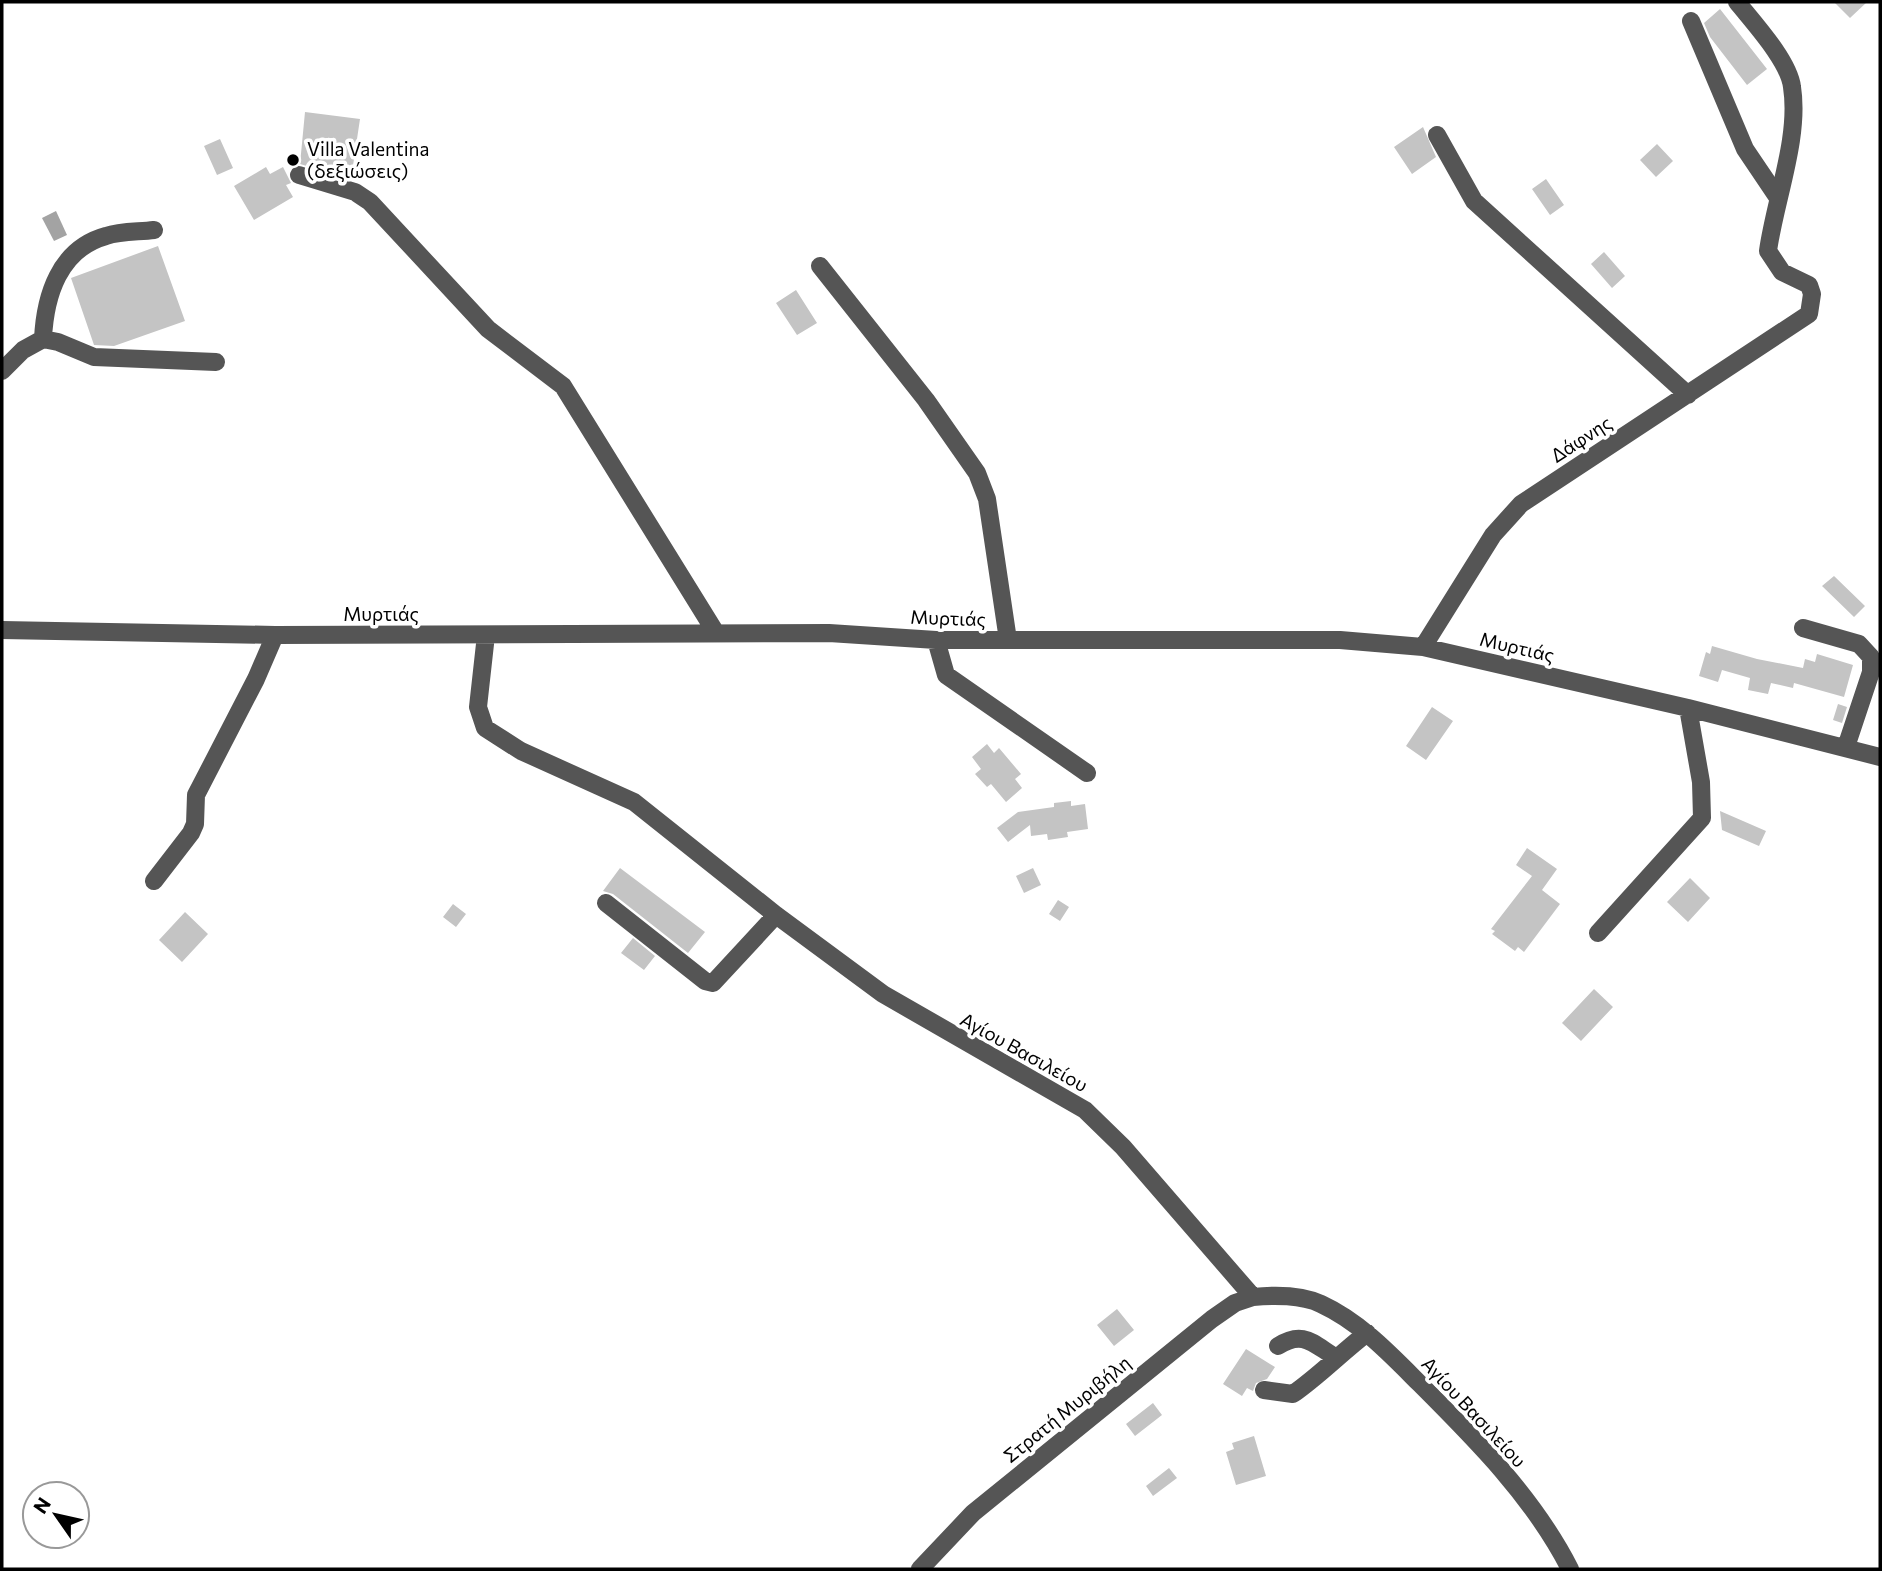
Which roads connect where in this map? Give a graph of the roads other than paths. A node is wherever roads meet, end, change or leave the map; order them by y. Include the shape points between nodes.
1 (1737, 2) edge
2 (1690, 22) dead end
3 (1437, 135) dead end
4 (299, 175) dead end
5 (1778, 198) junction
6 (154, 230) dead end
7 (821, 266) dead end
8 (43, 339) junction
9 (216, 362) dead end
10 (2, 371) edge
11 (1688, 394) junction
12 (1802, 628) dead end
13 (2, 630) edge
14 (716, 633) junction
15 (275, 635) junction
16 (486, 635) junction
17 (936, 640) junction
18 (1008, 640) junction
19 (1423, 647) junction
20 (1688, 708) junction
21 (1846, 747) junction
22 (1880, 757) edge
23 (1087, 773) dead end
24 (154, 881) dead end
25 (606, 903) dead end
26 (776, 915) junction
27 (1598, 933) dead end
28 (1253, 1297) junction
29 (1367, 1333) junction
30 (1278, 1346) dead end
31 (1335, 1357) junction
32 (1264, 1390) dead end
33 (920, 1569) edge
34 (1570, 1569) edge

1 - 5 street via 1770,42 1792,85 1788,157
2 - 5 street via 1745,149
3 - 11 street via 1474,201
4 - 14 street via 355,192 370,202 488,328 563,386
5 - 11 street, Δάφνης via 1768,251 1782,272 1809,285 1809,314
6 - 8 street via 105,236 76,252 52,285 44,311
7 - 18 street via 977,473 986,499
8 - 9 street via 94,357
8 - 10 street via 23,350
11 - 19 street, Δάφνης via 1521,505 1493,535
12 - 21 street via 1859,644 1871,657 1871,672
13 - 15 street, Μυρτιάς
14 - 16 street, Μυρτιάς
14 - 17 street, Μυρτιάς via 828,633
15 - 16 street, Μυρτιάς
15 - 24 street via 196,795 191,833
16 - 26 street, Αγίου Βασιλείου via 478,707 485,728 521,751 634,802
17 - 18 street, Μυρτιάς
17 - 23 street via 946,675
18 - 19 street, Μυρτιάς via 1340,640
19 - 20 street, Μυρτιάς
20 - 21 street, Μυρτιάς
20 - 27 street via 1701,782 1702,818
21 - 22 street, Μυρτιάς
25 - 26 street via 713,983
26 - 28 street, Αγίου Βασιλείου via 884,994 1085,1110 1124,1147
28 - 29 street, Αγίου Βασιλείου via 1318,1303
28 - 33 street, Στρατή Μυριβήλη via 1235,1303 1212,1320 1035,1461 973,1513
29 - 31 street
29 - 34 street, Αγίου Βασιλείου via 1521,1493
30 - 31 street via 1292,1337 1304,1338
31 - 32 street via 1321,1375 1293,1394

